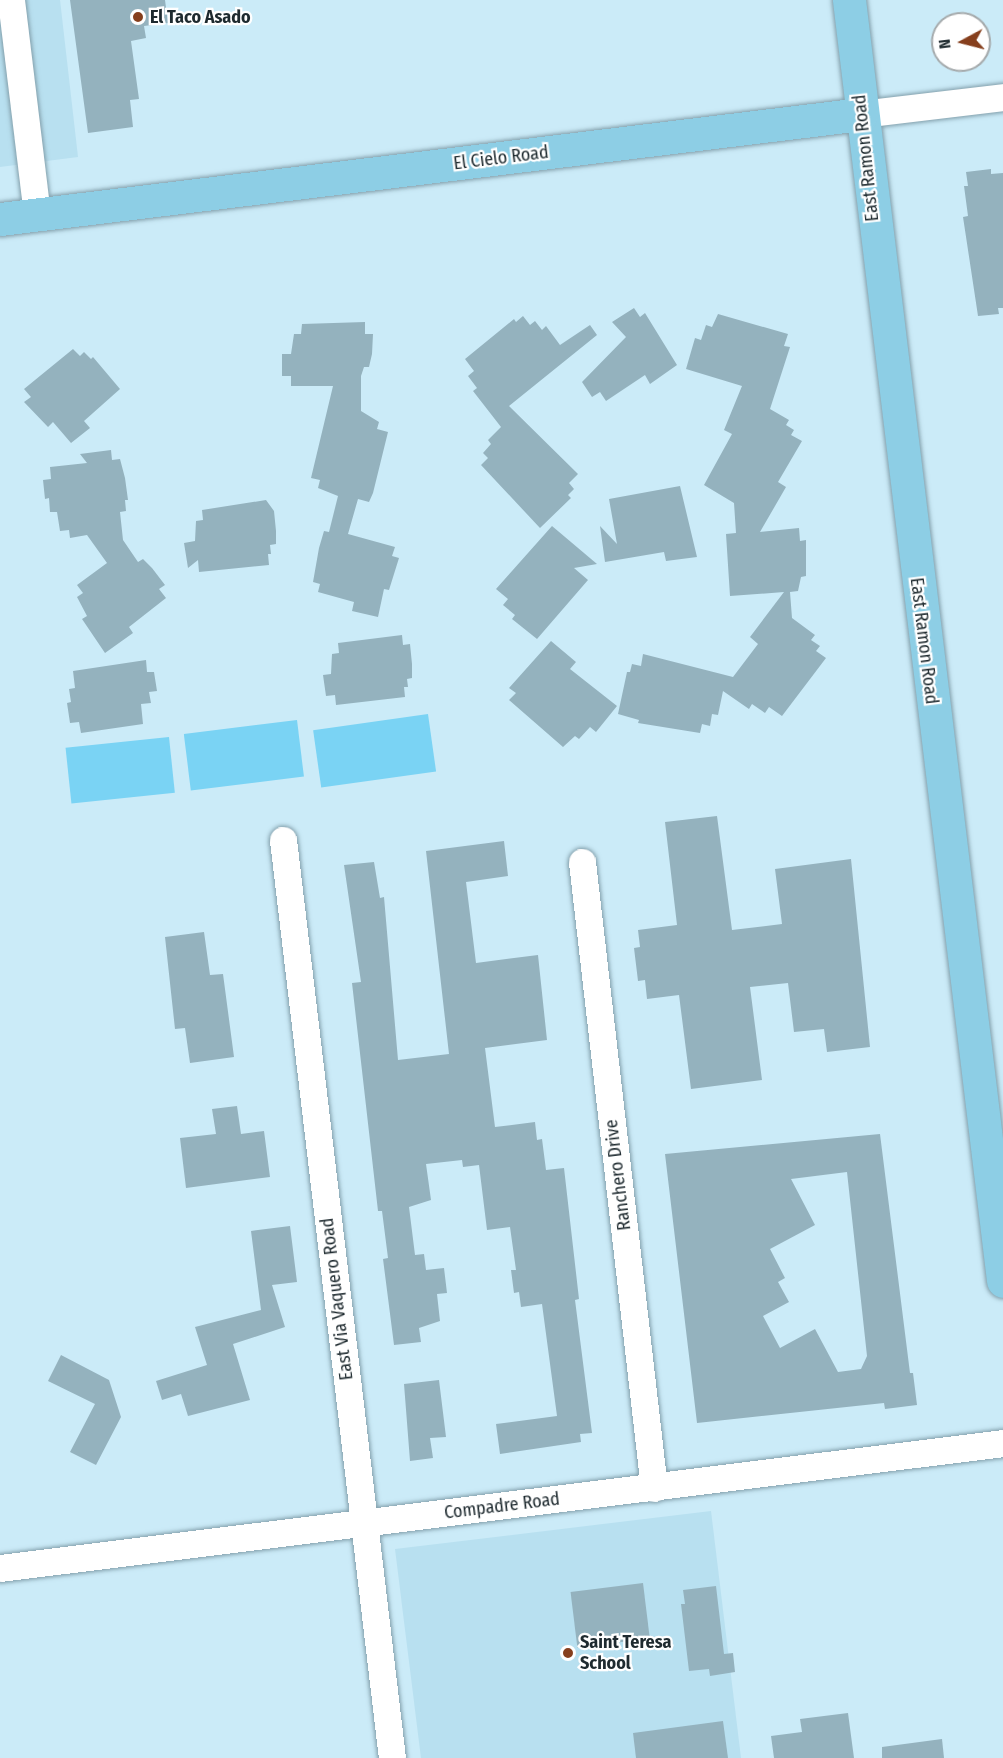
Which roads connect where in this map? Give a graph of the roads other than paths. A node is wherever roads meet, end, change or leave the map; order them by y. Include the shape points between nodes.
1 (11, 0) edge
2 (849, 0) edge
3 (11, 90) edge
4 (1003, 97) edge
5 (861, 114) junction
6 (37, 215) junction
7 (0, 219) edge
8 (283, 840) dead end
9 (582, 862) dead end
10 (1003, 1281) edge
11 (1003, 1443) edge
12 (654, 1488) junction
13 (364, 1522) junction
14 (0, 1568) edge
15 (392, 1758) edge

1 - 3 street
2 - 5 main road, East Ramon Road
3 - 6 street
4 - 5 street, El Cielo Road
5 - 6 main road, El Cielo Road
5 - 10 main road, East Ramon Road
6 - 7 main road, El Cielo Road
8 - 13 street, East Via Vaquero Road
9 - 12 street, Ranchero Drive
11 - 12 street, Compadre Road
12 - 13 street, Compadre Road
13 - 14 street, Compadre Road
13 - 15 street, East Via Vaquero Road

